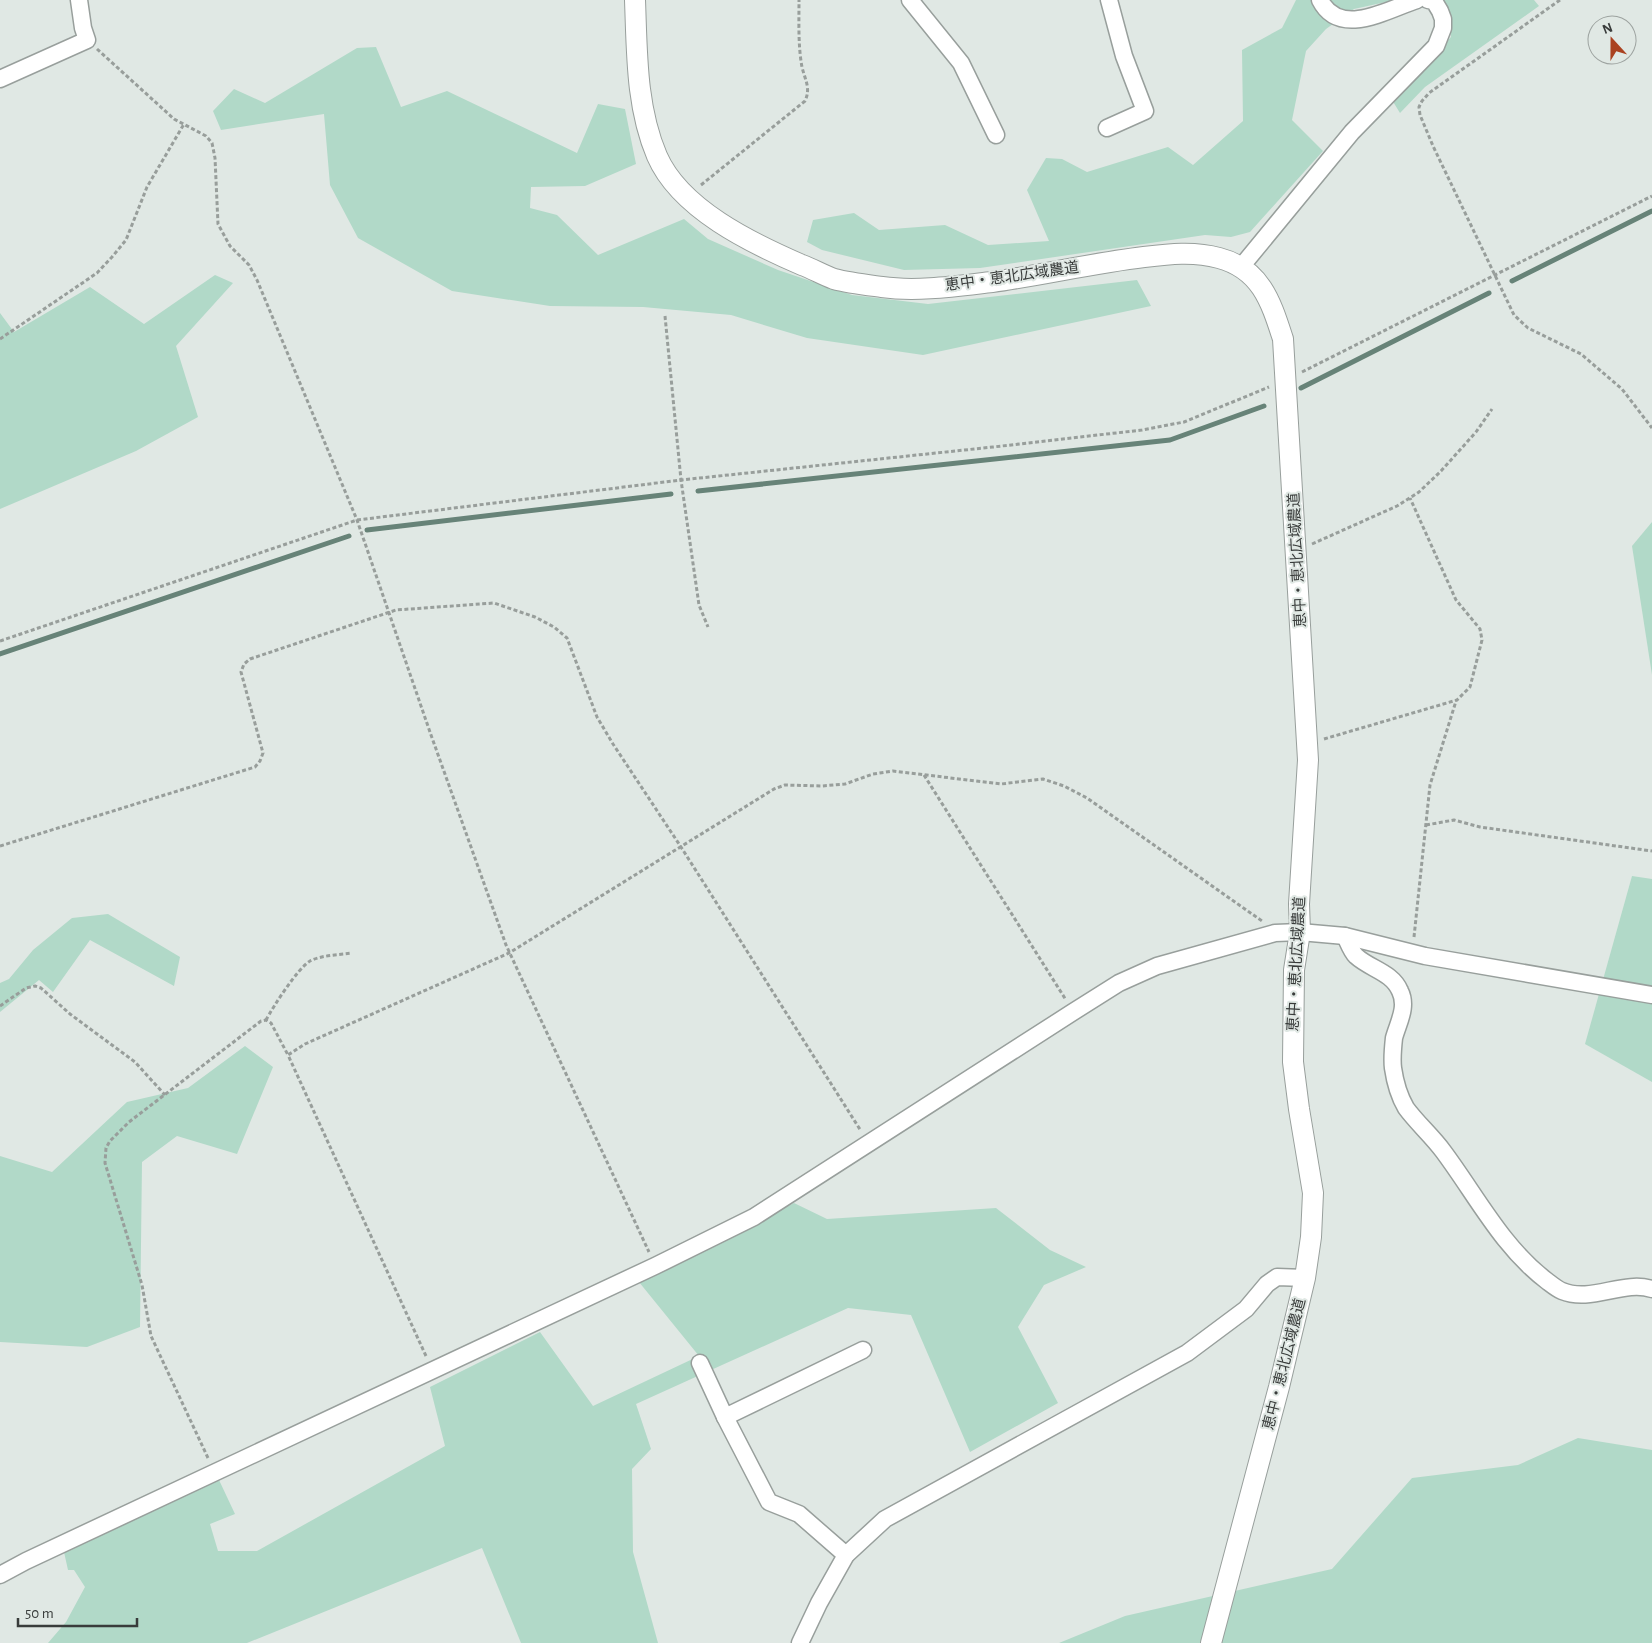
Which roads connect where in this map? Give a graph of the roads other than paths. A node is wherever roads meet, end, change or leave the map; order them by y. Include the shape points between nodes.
1 (79, 0) edge
2 (635, 0) edge
3 (910, 0) edge
4 (1110, 0) edge
5 (1320, 0) edge
6 (1417, 0) edge
7 (1428, 0) edge
8 (0, 78) edge
9 (1107, 128) dead end
10 (996, 135) dead end
11 (1242, 267) junction
12 (1300, 932) junction
13 (1345, 936) junction
14 (1652, 995) edge
15 (1305, 1278) junction
16 (1652, 1289) edge
17 (863, 1350) dead end
18 (700, 1364) dead end
19 (725, 1417) junction
20 (846, 1555) junction
21 (0, 1575) edge
22 (800, 1643) edge
23 (1210, 1643) edge

1 - 8 street via 87,40
2 - 11 street, 恵中・恵北広域農道 via 640,88 649,134 667,176 710,216 767,250 835,279 884,288 992,282 1176,254 1202,254
3 - 10 street via 961,64
4 - 9 street via 1124,56 1146,111
5 - 6 street via 1334,14 1348,20 1364,20
7 - 11 street via 1434,1 1443,19 1436,46 1352,132
11 - 12 street, 恵中・恵北広域農道 via 1267,295 1283,339 1308,760
12 - 13 street
12 - 15 street, 恵中・恵北広域農道 via 1294,970 1292,1062 1313,1193
12 - 21 street via 1275,933 1157,966 1119,983 754,1217
13 - 14 street via 1411,953
13 - 16 street via 1356,956 1389,976 1401,991 1403,1011 1394,1039 1392,1066 1406,1107 1442,1150 1506,1241 1531,1269 1562,1292 1594,1294 1644,1286
15 - 20 street via 1277,1278 1267,1284 1246,1309 1187,1353 885,1519
15 - 23 street, 恵中・恵北広域農道 via 1280,1387
17 - 19 street
18 - 19 street
19 - 20 street via 769,1502 799,1514
20 - 22 street

